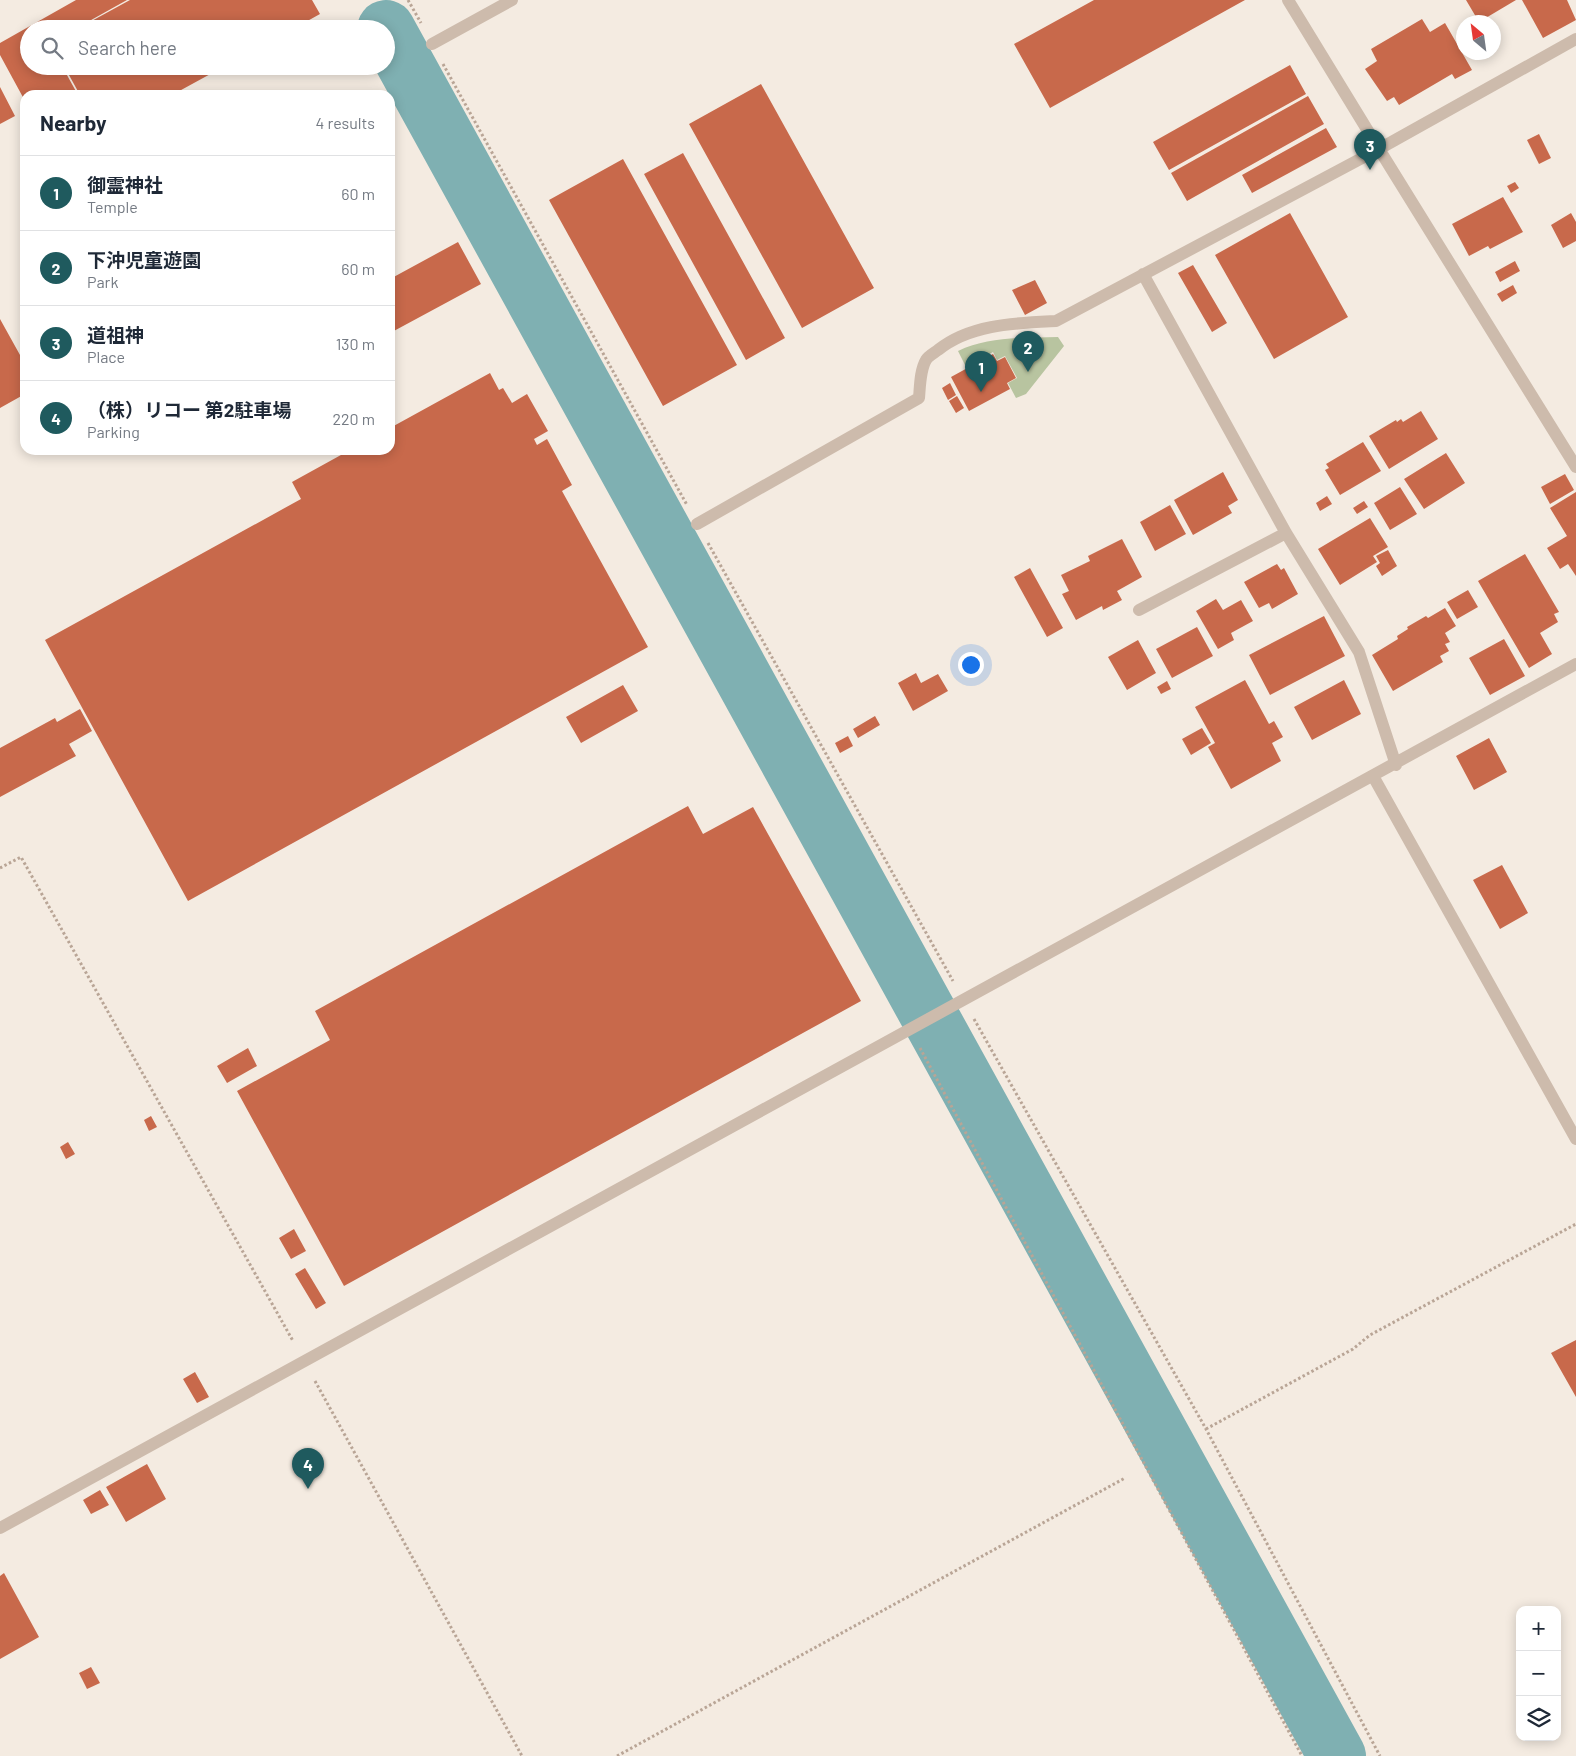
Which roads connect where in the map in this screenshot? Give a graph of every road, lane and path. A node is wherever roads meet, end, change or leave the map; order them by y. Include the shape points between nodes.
1 (408, 0) edge
2 (512, 0) edge
3 (1288, 0) edge
4 (1576, 39) edge
5 (432, 44) junction
6 (1379, 149) junction
7 (1143, 274) junction
8 (1576, 468) edge
9 (698, 524) junction
10 (1286, 533) junction
11 (1139, 610) dead end
12 (1576, 664) edge
13 (1396, 764) junction
14 (1373, 776) junction
15 (0, 868) edge
16 (958, 1002) junction
17 (911, 1028) junction
18 (1576, 1139) edge
19 (1576, 1224) edge
20 (304, 1361) junction
21 (1206, 1429) junction
22 (1125, 1478) dead end
23 (0, 1528) edge
24 (522, 1756) edge
25 (617, 1756) edge
26 (1302, 1756) edge
27 (1380, 1756) edge

1 - 5 path
2 - 5 street
3 - 6 street
4 - 6 street
5 - 9 path
6 - 7 street
6 - 8 street
7 - 9 street via 1056,321 1016,323 965,334 926,360 920,398
7 - 10 street
9 - 16 path
10 - 11 street
10 - 13 street via 1359,652
12 - 13 street
13 - 14 street
14 - 16 street
14 - 18 street
15 - 20 path via 21,856
16 - 17 street
16 - 21 path
17 - 20 street
17 - 26 path
19 - 21 path via 1370,1335 1353,1349
20 - 23 street
20 - 24 path
21 - 27 path
22 - 25 path

